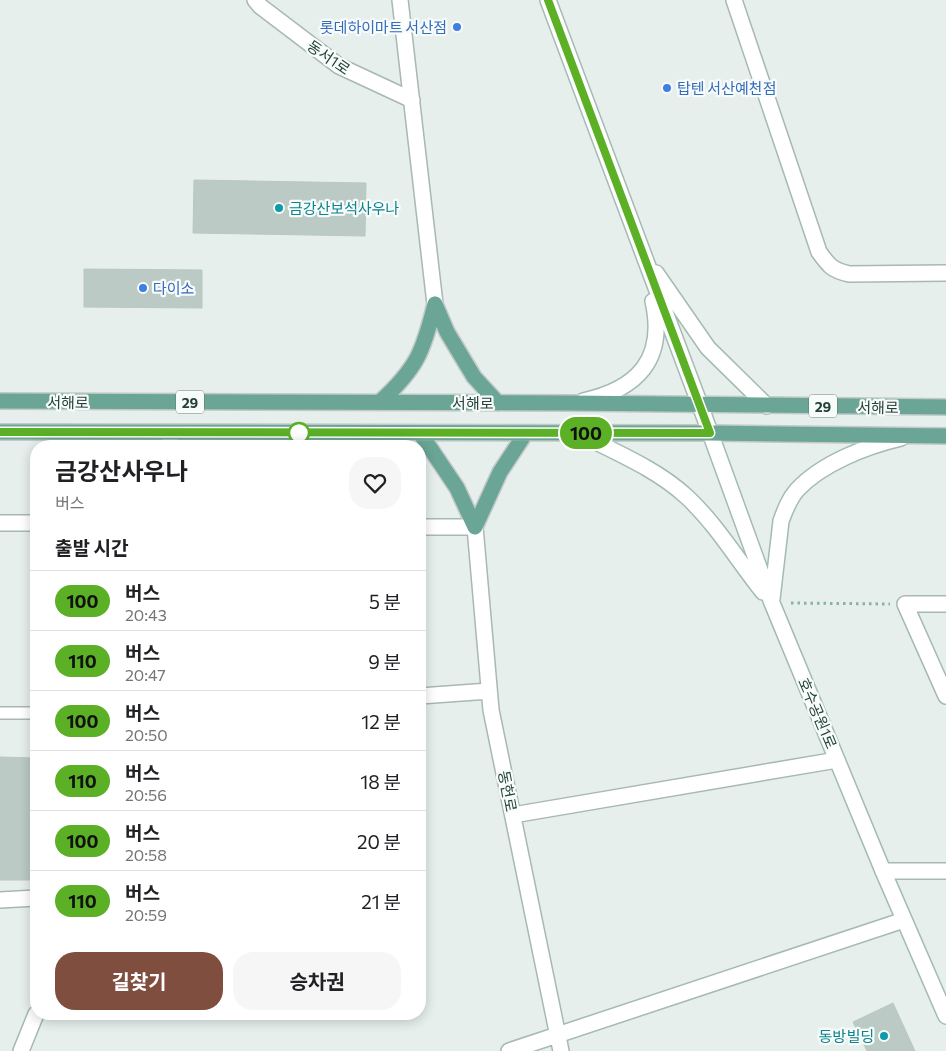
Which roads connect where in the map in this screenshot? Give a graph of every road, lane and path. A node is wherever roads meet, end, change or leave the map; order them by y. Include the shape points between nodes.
1 (255, 0) edge
2 (400, 0) edge
3 (548, 0) edge
4 (734, 0) edge
5 (412, 100) junction
6 (644, 255) junction
7 (946, 273) edge
8 (435, 304) junction
9 (0, 401) edge
10 (380, 402) junction
11 (498, 403) junction
12 (572, 403) junction
13 (700, 405) junction
14 (767, 406) junction
15 (946, 407) edge
16 (0, 432) edge
17 (420, 433) junction
18 (578, 433) junction
19 (710, 433) junction
20 (524, 434) junction
21 (913, 435) junction
22 (946, 436) edge
23 (170, 440) edge
24 (425, 440) edge
25 (426, 442) edge
26 (0, 523) edge
27 (30, 523) edge
28 (426, 527) edge
29 (475, 528) junction
30 (772, 603) junction
31 (905, 604) junction
32 (946, 604) edge
33 (489, 691) junction
34 (426, 696) edge
35 (946, 696) edge
36 (0, 713) edge
37 (30, 713) edge
38 (837, 760) junction
39 (512, 815) junction
40 (883, 871) junction
41 (946, 871) edge
42 (30, 898) edge
43 (0, 900) edge
44 (904, 920) junction
45 (946, 1016) edge
46 (34, 1020) edge
47 (557, 1034) junction
48 (21, 1051) edge
49 (509, 1051) edge
50 (561, 1051) edge

1 - 5 street, 동서1로 via 339,66
2 - 5 street
3 - 6 street
4 - 7 street via 819,252 828,264 836,271 849,274
5 - 8 street
6 - 12 street via 657,318 652,355 641,373 623,387
6 - 13 street, 호수공원1로
6 - 14 street via 708,348
8 - 10 main road via 417,360 402,382
8 - 11 main road via 447,332 474,377
9 - 10 main road, 서해로 / 29
10 - 11 main road, 서해로 / 29
11 - 12 main road, 서해로 / 29
12 - 13 main road, 서해로 / 29
13 - 14 main road, 서해로 / 29
13 - 19 street, 호수공원1로
14 - 15 main road, 서해로 / 29
16 - 23 main road, 서해로 / 29
17 - 20 main road, 서해로 / 29
17 - 23 main road, 서해로 / 29
17 - 24 main road
18 - 19 main road, 서해로 / 29
18 - 20 main road, 서해로 / 29
18 - 30 street via 653,473 687,497 720,534
19 - 21 main road, 서해로 / 29
19 - 30 street, 호수공원1로
20 - 29 main road via 500,472
21 - 22 main road, 서해로 / 29
21 - 30 street via 850,455 796,490 781,521
25 - 29 main road via 458,488
26 - 27 street
28 - 29 street
29 - 33 street, 동헌로
30 - 31 path
30 - 38 street, 호수공원1로
31 - 32 street
31 - 35 street
33 - 34 street
33 - 39 street, 동헌로
36 - 37 lane
38 - 39 street
38 - 40 street, 호수공원1로
39 - 47 street, 동헌로
40 - 41 street
40 - 44 street, 호수공원1로
42 - 43 street
44 - 45 street, 호수공원1로
44 - 47 street
46 - 48 street
47 - 49 street
47 - 50 street, 동헌로

